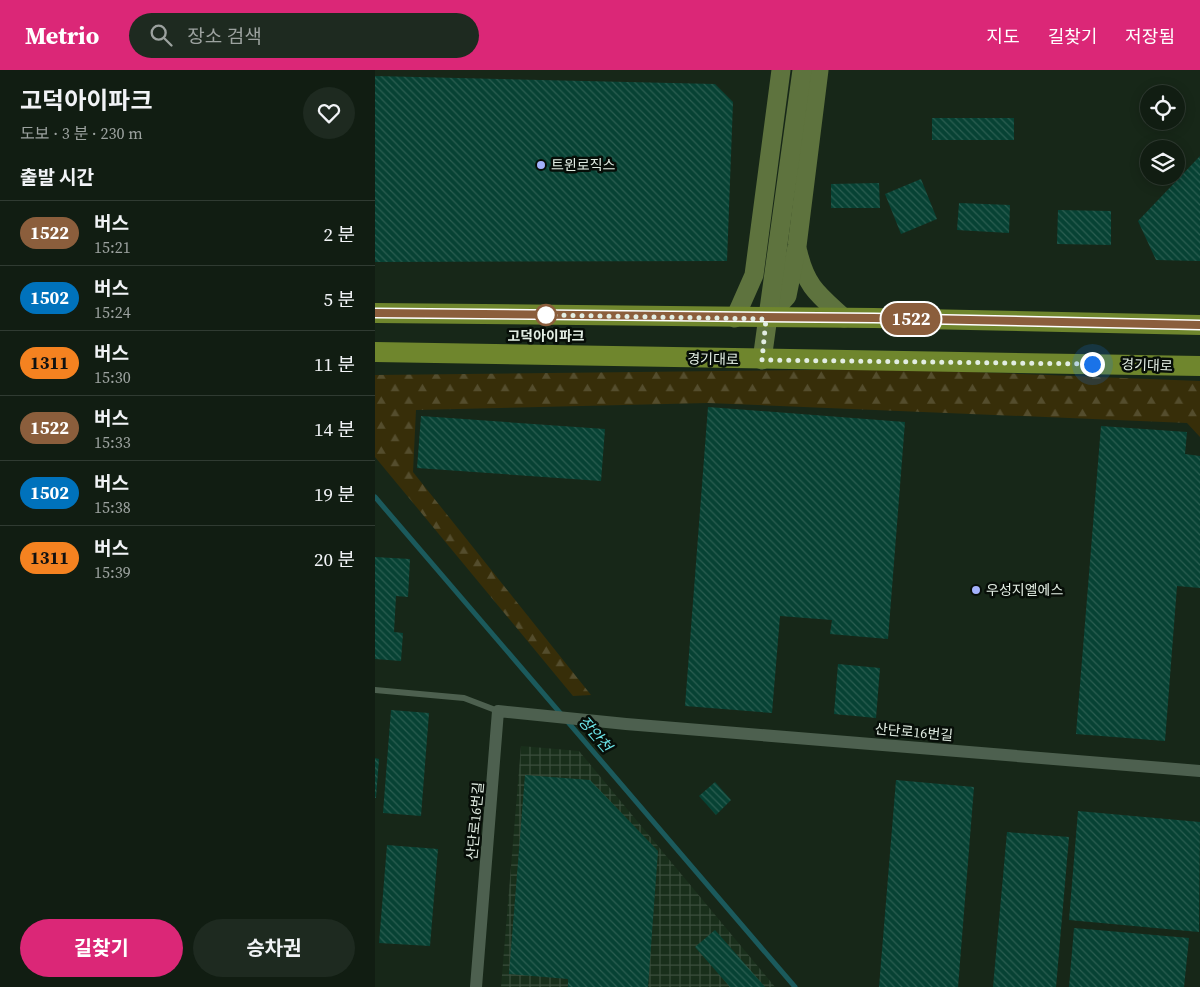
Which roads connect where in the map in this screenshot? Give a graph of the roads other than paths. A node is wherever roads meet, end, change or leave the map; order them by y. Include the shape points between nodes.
1 (781, 70) edge
2 (802, 70) edge
3 (819, 70) edge
4 (797, 246) junction
5 (375, 314) edge
6 (735, 318) junction
7 (844, 318) junction
8 (766, 319) junction
9 (1200, 325) edge
10 (375, 352) edge
11 (762, 360) junction
12 (1200, 366) edge
13 (375, 690) edge
14 (498, 711) junction
15 (1200, 771) edge
16 (476, 987) edge

1 - 6 street via 754,275
2 - 8 street
3 - 4 street
4 - 7 street via 803,273 811,286
4 - 8 street via 787,296
5 - 6 main road
6 - 8 main road
7 - 8 main road
7 - 9 main road
8 - 11 street
10 - 11 main road, 경기대로
11 - 12 main road, 경기대로
13 - 14 lane via 464,698
14 - 15 street, 산단로16번길
14 - 16 street, 산단로16번길

